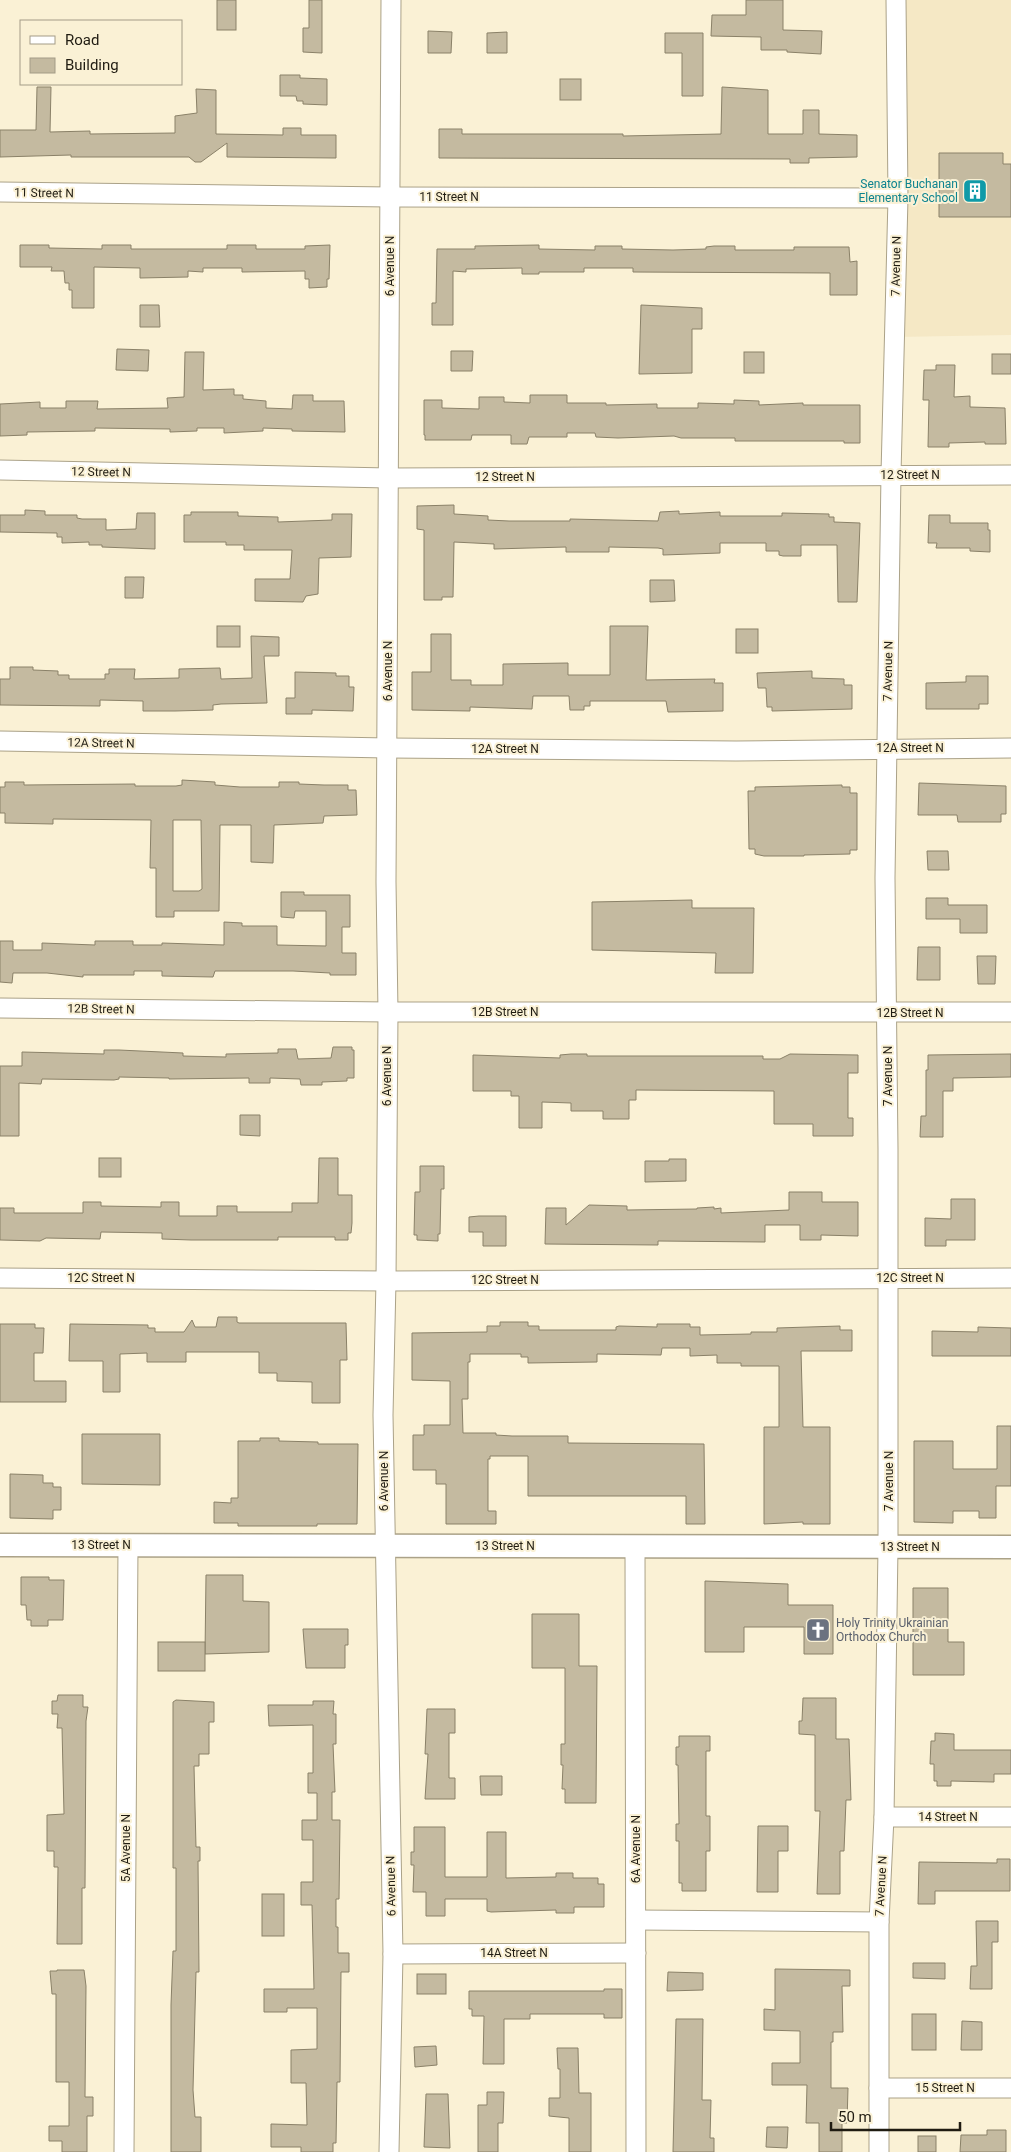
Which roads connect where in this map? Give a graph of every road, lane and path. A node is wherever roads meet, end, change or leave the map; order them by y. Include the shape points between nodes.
1 (391, 0) edge
2 (896, 0) edge
3 (0, 192) edge
4 (390, 197) junction
5 (898, 198) junction
6 (0, 470) edge
7 (891, 474) junction
8 (1011, 475) edge
9 (389, 478) junction
10 (0, 741) edge
11 (388, 748) junction
12 (888, 748) junction
13 (1011, 748) edge
14 (0, 1008) edge
15 (388, 1012) junction
16 (1011, 1012) edge
17 (887, 1013) junction
18 (0, 1278) edge
19 (889, 1278) junction
20 (1011, 1278) edge
21 (386, 1281) junction
22 (0, 1545) edge
23 (128, 1545) junction
24 (384, 1546) junction
25 (635, 1546) junction
26 (888, 1547) junction
27 (1011, 1547) edge
28 (884, 1817) junction
29 (1011, 1818) edge
30 (636, 1920) junction
31 (879, 1922) junction
32 (636, 1953) junction
33 (393, 1954) junction
34 (879, 2088) junction
35 (1011, 2088) edge
36 (124, 2152) edge
37 (389, 2152) edge
38 (636, 2152) edge
39 (879, 2152) edge

1 - 4 street, 6 Avenue N
2 - 5 street, 7 Avenue N
3 - 4 street, 11 Street N
4 - 5 street, 11 Street N
4 - 9 street, 6 Avenue N
5 - 7 street, 7 Avenue N
6 - 9 street, 12 Street N
7 - 8 street, 12 Street N
7 - 9 street, 12 Street N
7 - 12 street, 7 Avenue N
9 - 11 street, 6 Avenue N
10 - 11 street, 12A Street N
11 - 12 street, 12A Street N via 736,751
11 - 15 street, 6 Avenue N
12 - 13 street, 12A Street N
12 - 17 street, 7 Avenue N via 885,878
14 - 15 street, 12B Street N
15 - 17 street, 12B Street N
15 - 21 street, 6 Avenue N
16 - 17 street, 12B Street N
17 - 19 street, 7 Avenue N
18 - 21 street, 12C Street N
19 - 20 street, 12C Street N
19 - 21 street, 12C Street N
19 - 26 street, 7 Avenue N
21 - 24 street, 6 Avenue N
22 - 23 street, 13 Street N
23 - 24 street, 13 Street N
23 - 36 street, 5A Avenue N
24 - 25 street, 13 Street N
24 - 33 street, 6 Avenue N
25 - 26 street, 13 Street N
25 - 30 street, 6A Avenue N
26 - 27 street, 13 Street N
26 - 28 street, 7 Avenue N
28 - 29 street, 14 Street N
28 - 31 street, 7 Avenue N
30 - 31 street
30 - 32 street, 6A Avenue N
31 - 34 street, 7 Avenue N
32 - 33 street, 14A Street N
32 - 38 street, 6A Avenue N
33 - 37 street, 6 Avenue N
34 - 35 street, 15 Street N
34 - 39 street, 7 Avenue N

